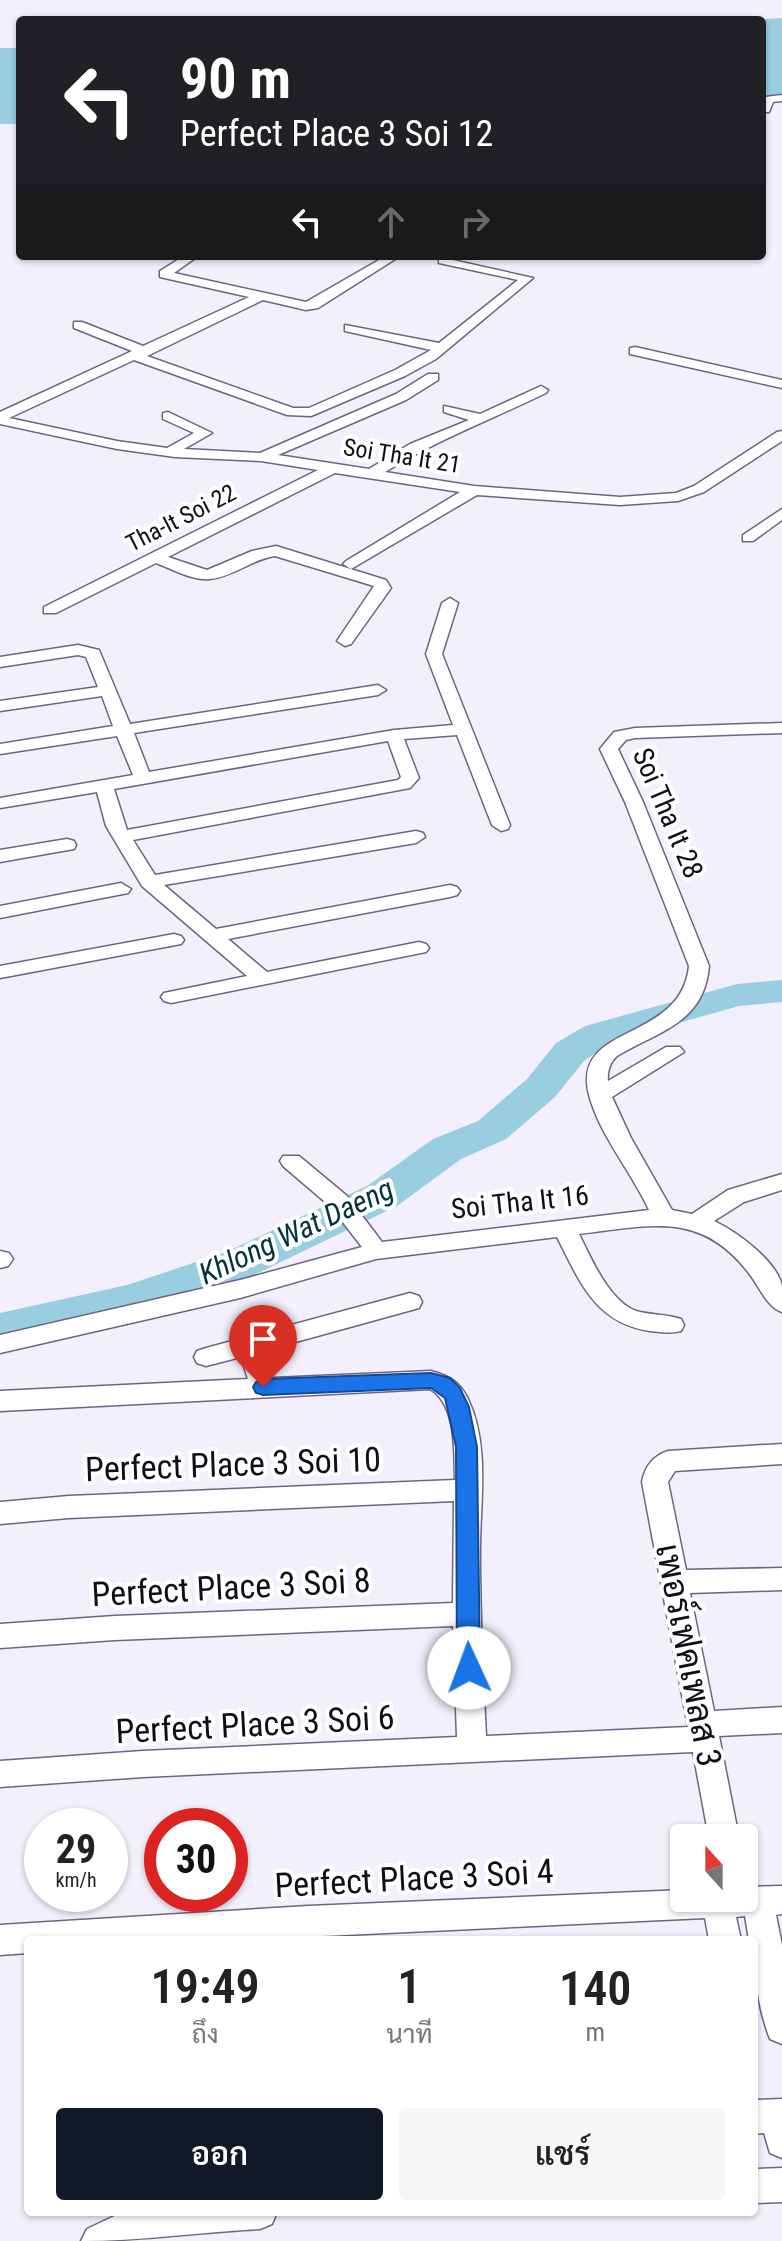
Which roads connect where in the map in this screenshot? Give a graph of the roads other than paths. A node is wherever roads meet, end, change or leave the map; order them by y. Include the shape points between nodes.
1 (782, 98) edge
2 (766, 107) edge
3 (186, 260) edge
4 (387, 260) edge
5 (443, 260) dead end
6 (259, 297) junction
7 (78, 325) dead end
8 (349, 328) dead end
9 (442, 348) junction
10 (635, 351) dead end
11 (141, 354) junction
12 (433, 377) dead end
13 (782, 384) edge
14 (541, 390) dead end
15 (449, 409) dead end
16 (168, 416) dead end
17 (0, 418) edge
18 (481, 419) junction
19 (782, 435) edge
20 (167, 452) junction
21 (261, 457) junction
22 (333, 468) junction
23 (517, 473) dead end
24 (371, 474) junction
25 (474, 490) junction
26 (493, 491) junction
27 (782, 513) edge
28 (748, 538) dead end
29 (158, 558) junction
30 (351, 564) dead end
31 (450, 603) dead end
32 (50, 610) dead end
33 (345, 641) dead end
34 (0, 662) edge
35 (109, 690) junction
36 (378, 690) dead end
37 (0, 706) edge
38 (122, 728) junction
39 (782, 728) edge
40 (460, 730) junction
41 (394, 735) junction
42 (0, 749) edge
43 (143, 778) junction
44 (104, 785) junction
45 (0, 803) edge
46 (501, 825) dead end
47 (121, 837) junction
48 (416, 837) dead end
49 (67, 845) dead end
50 (0, 856) edge
51 (149, 882) junction
52 (121, 889) dead end
53 (450, 891) dead end
54 (0, 912) edge
55 (215, 935) junction
56 (174, 940) dead end
57 (419, 948) dead end
58 (0, 972) edge
59 (263, 979) junction
60 (171, 997) dead end
61 (673, 1052) dead end
62 (600, 1095) junction
63 (291, 1161) dead end
64 (782, 1182) edge
65 (664, 1216) junction
66 (697, 1221) junction
67 (563, 1227) junction
68 (376, 1251) junction
69 (410, 1302) dead end
70 (782, 1303) edge
71 (672, 1325) dead end
72 (0, 1344) edge
73 (250, 1347) junction
74 (206, 1357) dead end
75 (263, 1387) junction
76 (0, 1401) edge
77 (782, 1454) edge
78 (469, 1490) junction
79 (0, 1513) edge
80 (782, 1579) edge
81 (675, 1582) junction
82 (466, 1614) junction
83 (0, 1636) edge
84 (782, 1720) edge
85 (704, 1731) junction
86 (472, 1751) junction
87 (0, 1774) edge
88 (721, 1824) edge
89 (670, 1905) edge
90 (740, 1912) edge
91 (749, 1912) edge
92 (46, 1936) edge
93 (727, 1936) edge
94 (756, 1936) edge
95 (24, 1938) edge
96 (0, 1940) edge
97 (758, 1943) edge
98 (782, 2028) edge
99 (782, 2185) edge
100 (758, 2186) edge
101 (208, 2216) edge
102 (99, 2241) edge

1 - 2 street via 769,99
3 - 6 street via 164,274
4 - 6 street via 314,305
5 - 9 street via 527,278
6 - 11 street
7 - 11 street
8 - 9 street
9 - 11 street via 400,373 298,414
10 - 13 street
11 - 17 street
12 - 21 street via 401,397
14 - 18 street
15 - 18 street
16 - 20 street via 205,433
17 - 20 street, Soi Tha It 21
18 - 24 street via 415,447
19 - 26 street, Soi Tha It 21 via 678,497 620,501
20 - 21 street, Soi Tha It 21
21 - 22 street, Soi Tha It 21
22 - 24 street, Soi Tha It 21
22 - 29 street, Tha-It Soi 22
23 - 26 street
24 - 25 street, Soi Tha It 21
25 - 26 street, Soi Tha It 21
25 - 30 street
27 - 28 street
29 - 32 street, Tha-It Soi 22
29 - 33 street via 209,575 276,551 380,583 383,588
31 - 40 street via 434,654
34 - 35 street via 87,651
35 - 37 street
35 - 38 street
36 - 38 street
38 - 42 street
38 - 43 street
39 - 62 street, Soi Tha It 28 via 635,733 620,736 609,749 691,939 700,981 674,1018 604,1055 596,1075
40 - 41 street
40 - 46 street
41 - 43 street
41 - 47 street via 410,778 404,784
43 - 44 street
44 - 45 street
44 - 47 street
47 - 51 street
48 - 51 street
49 - 50 street
51 - 55 street
52 - 54 street
53 - 55 street
55 - 59 street
56 - 58 street
57 - 59 street
59 - 60 street
61 - 62 street
62 - 65 street
63 - 68 street via 353,1215
64 - 66 street via 736,1196
65 - 66 street, Soi Tha It 16
65 - 67 street, Soi Tha It 16
66 - 70 street, Soi Tha It 16 via 714,1227 746,1252
67 - 68 street, Soi Tha It 16
67 - 71 street via 616,1310
68 - 72 street, Soi Tha It 16 via 240,1289
69 - 73 street
73 - 74 street
73 - 75 street
75 - 76 street
75 - 78 street via 443,1383 459,1407
77 - 81 street, เพอร์เฟคเพลส 3 via 684,1458 668,1461 657,1472
78 - 79 street, Perfect Place 3 Soi 10
78 - 82 street
80 - 81 street
81 - 85 street, เพอร์เฟคเพลส 3
82 - 83 street, Perfect Place 3 Soi 8
82 - 86 street
84 - 85 street, Perfect Place 3 Soi 6
85 - 86 street, Perfect Place 3 Soi 6
85 - 88 street, เพอร์เฟคเพลส 3
86 - 87 street, Perfect Place 3 Soi 6
89 - 92 street, Perfect Place 3 Soi 4
90 - 93 street
91 - 94 street
95 - 96 street, Perfect Place 3 Soi 4
97 - 98 street
99 - 100 street
101 - 102 street via 144,2221

